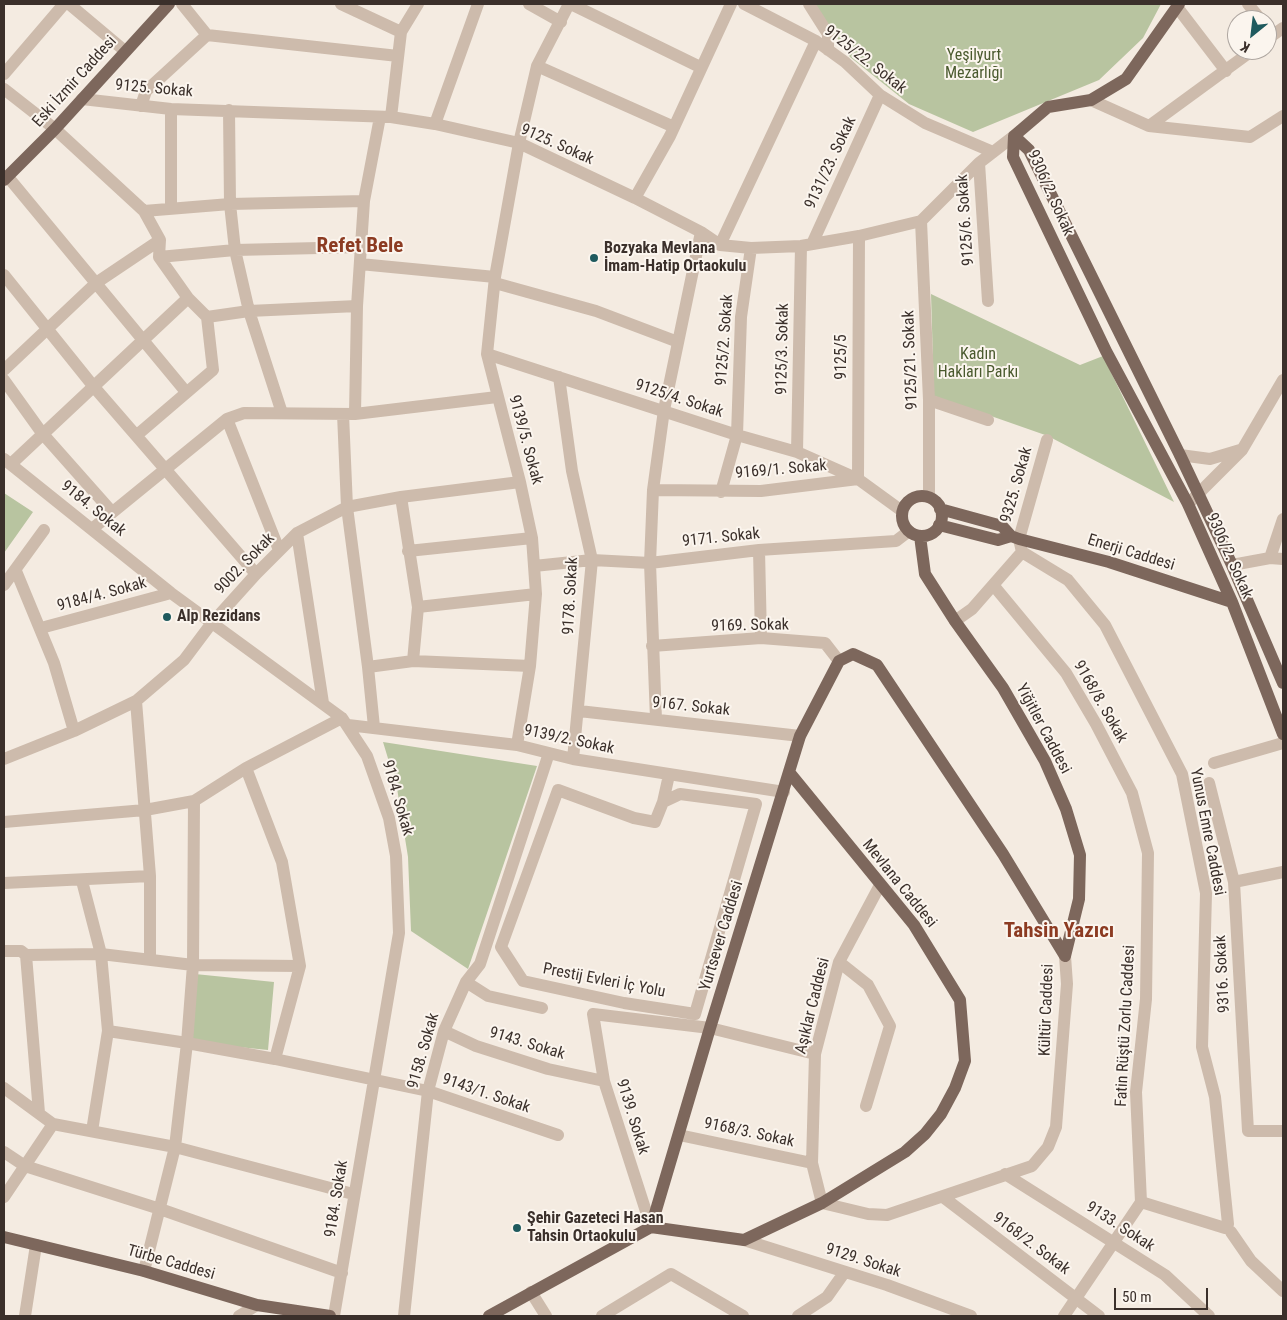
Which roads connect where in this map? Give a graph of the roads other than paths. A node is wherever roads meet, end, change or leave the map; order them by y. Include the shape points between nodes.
1 (64, 4) edge
2 (69, 4) edge
3 (169, 4) edge
4 (182, 4) edge
5 (341, 4) edge
6 (418, 4) edge
7 (478, 4) edge
8 (528, 4) edge
9 (570, 4) edge
10 (730, 4) edge
11 (744, 4) edge
12 (809, 4) edge
13 (1178, 5) edge
14 (360, 7) edge
15 (561, 22) junction
16 (401, 32) junction
17 (207, 35) junction
18 (816, 40) junction
19 (828, 50) junction
20 (125, 51) junction
21 (398, 56) junction
22 (1240, 60) edge
23 (537, 66) junction
24 (700, 67) junction
25 (1226, 71) junction
26 (4, 74) edge
27 (4, 90) edge
28 (880, 95) junction
29 (82, 99) junction
30 (1091, 100) junction
31 (141, 106) junction
32 (171, 110) junction
33 (229, 110) junction
34 (1283, 116) edge
35 (386, 117) junction
36 (435, 124) junction
37 (1149, 126) junction
38 (674, 128) junction
39 (55, 129) junction
40 (1014, 136) junction
41 (518, 143) junction
42 (993, 152) junction
43 (979, 164) junction
44 (6, 178) edge
45 (635, 198) junction
46 (364, 201) junction
47 (230, 204) junction
48 (171, 208) junction
49 (144, 211) junction
50 (921, 221) junction
51 (701, 232) junction
52 (859, 236) junction
53 (160, 240) junction
54 (720, 245) junction
55 (806, 245) junction
56 (361, 246) junction
57 (751, 248) junction
58 (235, 250) junction
59 (159, 257) junction
60 (360, 264) junction
61 (4, 275) edge
62 (495, 280) junction
63 (96, 283) junction
64 (188, 298) junction
65 (988, 301) dead end
66 (357, 306) junction
67 (249, 311) junction
68 (208, 317) junction
69 (48, 328) junction
70 (144, 341) junction
71 (678, 342) junction
72 (487, 354) junction
73 (4, 370) edge
74 (559, 377) junction
75 (4, 380) edge
76 (1283, 380) edge
77 (94, 387) junction
78 (186, 392) junction
79 (497, 397) junction
80 (930, 400) junction
81 (664, 410) junction
82 (282, 413) junction
83 (349, 414) junction
84 (227, 419) junction
85 (988, 420) dead end
86 (42, 433) junction
87 (737, 435) junction
88 (137, 436) junction
89 (1047, 440) dead end
90 (1242, 450) junction
91 (797, 452) junction
92 (1180, 455) junction
93 (7, 461) edge
94 (165, 468) junction
95 (858, 479) junction
96 (520, 482) junction
97 (653, 490) junction
98 (721, 492) junction
99 (1199, 494) junction
100 (401, 497) junction
101 (929, 497) junction
102 (1188, 504) junction
103 (347, 507) junction
104 (940, 509) junction
105 (902, 511) junction
106 (112, 512) junction
107 (1283, 519) edge
108 (939, 526) junction
109 (92, 529) junction
110 (44, 530) dead end
111 (297, 533) junction
112 (915, 534) junction
113 (1015, 537) junction
114 (532, 538) junction
115 (280, 550) junction
116 (759, 550) junction
117 (408, 551) junction
118 (1022, 552) junction
119 (1277, 558) edge
120 (592, 560) junction
121 (650, 563) junction
122 (1232, 565) junction
123 (534, 566) junction
124 (16, 571) junction
125 (256, 574) junction
126 (4, 585) edge
127 (994, 586) junction
128 (170, 593) junction
129 (536, 594) junction
130 (1232, 602) junction
131 (418, 607) junction
132 (955, 621) junction
133 (211, 624) junction
134 (41, 628) junction
135 (761, 638) junction
136 (652, 646) junction
137 (413, 661) junction
138 (839, 661) junction
139 (530, 666) junction
140 (368, 667) junction
141 (1283, 683) edge
142 (136, 701) junction
143 (323, 703) junction
144 (578, 711) junction
145 (656, 719) junction
146 (345, 721) junction
147 (374, 727) junction
148 (74, 732) junction
149 (1283, 734) edge
150 (800, 736) junction
151 (1283, 743) edge
152 (517, 746) junction
153 (549, 753) junction
154 (4, 759) edge
155 (573, 759) junction
156 (1214, 763) dead end
157 (246, 768) junction
158 (789, 772) junction
159 (669, 775) junction
160 (1209, 784) dead end
161 (784, 792) junction
162 (1132, 793) joint
163 (194, 801) junction
164 (663, 802) junction
165 (145, 810) junction
166 (4, 822) edge
167 (1283, 872) edge
168 (150, 876) junction
169 (82, 881) junction
170 (1234, 882) junction
171 (4, 883) edge
172 (880, 886) junction
173 (4, 950) edge
174 (101, 954) junction
175 (26, 955) junction
176 (1065, 956) junction
177 (150, 960) junction
178 (839, 962) junction
179 (193, 965) junction
180 (300, 966) junction
181 (466, 982) junction
182 (542, 1008) dead end
183 (710, 1028) junction
184 (108, 1031) junction
185 (444, 1031) junction
186 (187, 1043) junction
187 (815, 1054) junction
188 (275, 1059) junction
189 (373, 1080) junction
190 (604, 1081) junction
191 (4, 1088) edge
192 (428, 1091) junction
193 (866, 1106) dead end
194 (39, 1113) junction
195 (53, 1124) junction
196 (92, 1131) junction
197 (1283, 1131) edge
198 (558, 1135) dead end
199 (679, 1135) junction
200 (175, 1147) junction
201 (4, 1152) edge
202 (812, 1163) junction
203 (25, 1166) junction
204 (1006, 1174) junction
205 (353, 1194) junction
206 (4, 1197) edge
207 (943, 1197) junction
208 (1141, 1202) junction
209 (822, 1203) junction
210 (160, 1209) junction
211 (651, 1226) junction
212 (1228, 1228) junction
213 (4, 1237) edge
214 (744, 1240) junction
215 (1115, 1243) junction
216 (36, 1245) junction
217 (144, 1271) junction
218 (342, 1273) junction
219 (844, 1273) junction
220 (1283, 1291) edge
221 (531, 1292) junction
222 (1076, 1299) junction
223 (258, 1305) junction
224 (25, 1316) edge
225 (240, 1316) edge
226 (330, 1316) edge
227 (334, 1316) edge
228 (404, 1316) edge
229 (489, 1316) edge
230 (546, 1316) edge
231 (602, 1316) edge
232 (743, 1316) edge
233 (798, 1316) edge
234 (971, 1316) edge
235 (1064, 1316) edge
236 (1099, 1316) edge
237 (1209, 1316) edge

1 - 26 street
2 - 20 street
3 - 20 main road, Eski İzmir Caddesi
4 - 17 street
5 - 14 street
6 - 16 street
7 - 36 street
8 - 15 street
9 - 15 street, 9139/5. Sokak
9 - 24 street
10 - 24 street
11 - 18 street, 9125/22. Sokak
12 - 19 street via 828,34
13 - 25 street
13 - 30 main road, 9125/6. Sokak via 1126,80
14 - 16 street
15 - 23 street, 9139/5. Sokak
16 - 21 street
17 - 21 street
17 - 31 street via 146,91
18 - 19 street, 9125/22. Sokak
18 - 54 street
19 - 28 street, 9125/22. Sokak
20 - 29 main road, Eski İzmir Caddesi
21 - 35 street
22 - 25 street
23 - 38 street
23 - 41 street, 9139/5. Sokak
24 - 38 street
25 - 37 street
27 - 39 street
28 - 42 street, 9125/22. Sokak via 925,123
28 - 55 street, 9131/23. Sokak
29 - 31 street, 9125. Sokak
29 - 39 main road, Eski İzmir Caddesi
30 - 37 street
30 - 40 main road, 9125/6. Sokak via 1048,108
31 - 32 street, 9125. Sokak
32 - 33 street, 9125. Sokak
32 - 48 street
33 - 35 street, 9125. Sokak
33 - 47 street
34 - 37 street via 1250,137
35 - 36 street, 9125. Sokak
35 - 46 street
36 - 41 street, 9125. Sokak
38 - 45 street
39 - 44 main road, Eski İzmir Caddesi
39 - 49 street
40 - 42 street, 9125/6. Sokak
40 - 92 main road, 9306/2. Sokak via 1030,150
40 - 102 main road, 9306/2. Sokak via 1013,156 1044,224 1106,351
41 - 45 street, 9125. Sokak
41 - 62 street, 9139/5. Sokak
42 - 43 street, 9125/6. Sokak
43 - 50 street
43 - 65 street, 9125/6. Sokak
44 - 63 street
45 - 51 street, 9125. Sokak
46 - 47 street
46 - 56 street
47 - 48 street
47 - 58 street
48 - 49 street
49 - 53 street
50 - 52 street, 9125. Sokak
50 - 80 street, 9125/21. Sokak
51 - 54 street, 9125. Sokak
51 - 71 street
52 - 55 street, 9125. Sokak
52 - 95 street, 9125/5
53 - 59 street
53 - 63 street
54 - 57 street, 9125. Sokak
55 - 57 street, 9125. Sokak
55 - 91 street, 9125/3. Sokak
56 - 58 street
56 - 60 street
57 - 87 street, 9125/2. Sokak via 740,317
58 - 59 street
58 - 67 street
59 - 64 street
60 - 62 street
60 - 66 street
61 - 69 street
62 - 71 street via 596,311
62 - 72 street, 9139/5. Sokak
63 - 69 street
63 - 70 street
64 - 68 street
64 - 70 street
66 - 67 street
66 - 83 street
67 - 68 street
67 - 82 street
68 - 78 street via 213,370
69 - 73 street
69 - 77 street
70 - 77 street
70 - 78 street
71 - 81 street
72 - 74 street, 9125/4. Sokak
72 - 79 street, 9139/5. Sokak
74 - 81 street, 9125/4. Sokak
74 - 120 street, 9178. Sokak via 572,471
75 - 86 street
76 - 90 street
77 - 86 street
77 - 88 street
78 - 88 street
79 - 83 street
79 - 96 street, 9139/5. Sokak
80 - 85 street
80 - 101 street, 9125/21. Sokak
81 - 87 street, 9125/4. Sokak
81 - 97 street
82 - 83 street
82 - 84 street via 244,413
83 - 103 street
84 - 94 street
84 - 115 street
86 - 93 street
86 - 106 street
87 - 91 street, 9125/4. Sokak
87 - 98 street, 9125/2. Sokak
88 - 94 street
89 - 113 street, 9325. Sokak
90 - 92 street via 1210,460
90 - 99 street
91 - 95 street, 9125/4. Sokak
92 - 99 main road, 9306/2. Sokak
93 - 109 street, 9184. Sokak
94 - 106 street
94 - 125 street
95 - 98 street, 9169/1. Sokak via 761,491
95 - 105 street
96 - 100 street, 9002. Sokak
96 - 114 street, 9139/5. Sokak
97 - 98 street, 9169/1. Sokak
97 - 121 street
99 - 102 street
99 - 122 main road, 9306/2. Sokak
100 - 103 street, 9002. Sokak
100 - 117 street
101 - 104 main road
101 - 105 main road via 912,498
102 - 130 main road, 9306/2. Sokak
103 - 111 street, 9002. Sokak
103 - 140 street
104 - 108 main road
104 - 113 main road via 1002,526
105 - 112 main road via 903,522
106 - 109 street
107 - 119 street
108 - 112 main road via 931,533
108 - 113 main road via 998,540
109 - 128 street, 9184. Sokak
110 - 124 street
111 - 115 street, 9002. Sokak
111 - 143 street
112 - 116 street, 9171. Sokak via 896,541
112 - 132 main road, Yiğitler Caddesi via 925,574
113 - 118 street
113 - 130 main road, Enerji Caddesi via 1110,562
114 - 117 street
114 - 123 street, 9139/5. Sokak
115 - 125 street, 9002. Sokak
116 - 121 street, 9171. Sokak
116 - 135 street
117 - 131 street
118 - 127 street
118 - 212 street, Yunus Emre Caddesi via 1068,580 1105,625 1182,774 1206,893 1202,1047 1214,1097
119 - 122 street
120 - 121 street, 9171. Sokak
120 - 123 street, 9171. Sokak
120 - 144 street, 9178. Sokak
121 - 136 street
122 - 141 main road, 9306/2. Sokak
123 - 129 street, 9139/5. Sokak
124 - 126 street
124 - 134 street
125 - 133 street, 9002. Sokak
127 - 132 street
127 - 162 street, 9168/8. Sokak via 1066,673
128 - 133 street, 9184. Sokak
128 - 134 street, 9184/4. Sokak
129 - 131 street
129 - 139 street, 9139/5. Sokak
130 - 149 main road, 9306/2. Sokak
131 - 137 street
132 - 176 main road, Yiğitler Caddesi via 1003,688 1045,761 1066,809 1080,855 1080,872 1079,899
133 - 142 street, 9002. Sokak via 184,660
133 - 143 street, 9184. Sokak
134 - 148 street
135 - 136 street, 9169. Sokak
135 - 138 street, 9169. Sokak via 825,643
136 - 145 street
137 - 139 street
137 - 140 street
138 - 150 main road, Yurtsever Caddesi
138 - 176 main road, Kültür Caddesi via 854,654 876,665 1003,854
139 - 152 street, 9139/5. Sokak
140 - 147 street
142 - 148 street, 9002. Sokak
142 - 165 street
143 - 146 street, 9184. Sokak
144 - 145 street, 9167. Sokak
144 - 155 street, 9178. Sokak
145 - 150 street, 9167. Sokak
146 - 147 street, 9139/2. Sokak
146 - 157 street
146 - 189 street, 9184. Sokak via 367,756 380,788 396,856 399,933
147 - 152 street, 9139/2. Sokak
148 - 154 street, 9002. Sokak
150 - 158 main road, Yurtsever Caddesi
151 - 156 street
152 - 153 street, 9139/2. Sokak
153 - 155 street, 9139/2. Sokak
153 - 181 street, 9158. Sokak via 480,964
155 - 159 street, 9139/2. Sokak
157 - 163 street
157 - 180 street via 282,862
158 - 161 main road, Yurtsever Caddesi
158 - 172 main road, Mevlana Caddesi
159 - 161 street, 9139/2. Sokak
159 - 164 street, Prestij Evleri İç Yolu
160 - 170 street, 9316. Sokak
161 - 183 main road, Yurtsever Caddesi
162 - 208 street, Fatin Rüştü Zorlu Caddesi via 1148,853 1146,999 1136,1092
163 - 165 street
163 - 179 street
164 - 164 street, Prestij Evleri İç Yolu via 655,822 634,818 558,790 501,947 523,981 624,1003 695,1014 756,804 680,794
165 - 166 street
165 - 168 street
167 - 170 street
168 - 169 street
168 - 177 street
169 - 171 street
169 - 174 street
170 - 197 street, 9316. Sokak via 1248,1131
172 - 178 street, Aşıklar Caddesi
172 - 209 main road, Mevlana Caddesi via 914,925 960,1000 964,1061 955,1088 925,1134 905,1152
173 - 175 street via 20,950
174 - 175 street
174 - 177 street
174 - 184 street
175 - 194 street
176 - 204 street, Kültür Caddesi via 1066,994 1056,1127 1048,1147 1032,1166
177 - 179 street
178 - 187 street, Aşıklar Caddesi
178 - 193 street via 868,985 890,1026
179 - 180 street
179 - 186 street
180 - 188 street
181 - 182 street via 488,996
181 - 185 street, 9158. Sokak
183 - 187 street
183 - 190 street, 9139. Sokak via 593,1014
183 - 199 main road, Yurtsever Caddesi
184 - 186 street, 9143/1. Sokak
184 - 196 street
185 - 190 street, 9143. Sokak via 476,1046 548,1069
185 - 192 street, 9158. Sokak
186 - 188 street, 9143/1. Sokak
186 - 200 street
187 - 202 street, Aşıklar Caddesi
188 - 189 street, 9143/1. Sokak
189 - 192 street, 9143/1. Sokak
189 - 205 street, 9184. Sokak
190 - 211 street, 9139. Sokak
191 - 194 street
192 - 198 street, 9143/1. Sokak
192 - 228 street, 9158. Sokak
194 - 195 street
195 - 196 street
195 - 203 street
196 - 200 street
199 - 202 street, 9168/3. Sokak
199 - 211 main road, Yurtsever Caddesi
200 - 205 street
200 - 210 street
201 - 203 street
202 - 209 street, Aşıklar Caddesi
203 - 206 street
203 - 210 street
204 - 207 street, Kültür Caddesi
204 - 215 street, 9133. Sokak
205 - 218 street, 9184. Sokak
207 - 209 street, Kültür Caddesi via 887,1215
207 - 222 street, 9168/2. Sokak
208 - 212 street
208 - 215 street
209 - 214 main road, Mevlana Caddesi
210 - 217 street
210 - 218 street
211 - 214 main road
211 - 221 main road
212 - 220 street, Yunus Emre Caddesi via 1251,1261
213 - 216 main road, Türbe Caddesi
214 - 219 street, 9129. Sokak
215 - 222 street
215 - 237 street, 9133. Sokak via 1165,1275
216 - 217 main road, Türbe Caddesi
216 - 224 street
217 - 223 main road, Türbe Caddesi
218 - 227 street, 9184. Sokak
219 - 233 street via 827,1297
219 - 234 street, 9129. Sokak
221 - 229 main road
221 - 230 street
222 - 235 street
222 - 236 street, 9168/2. Sokak
223 - 225 street
223 - 226 main road, Türbe Caddesi
231 - 232 street via 671,1274

